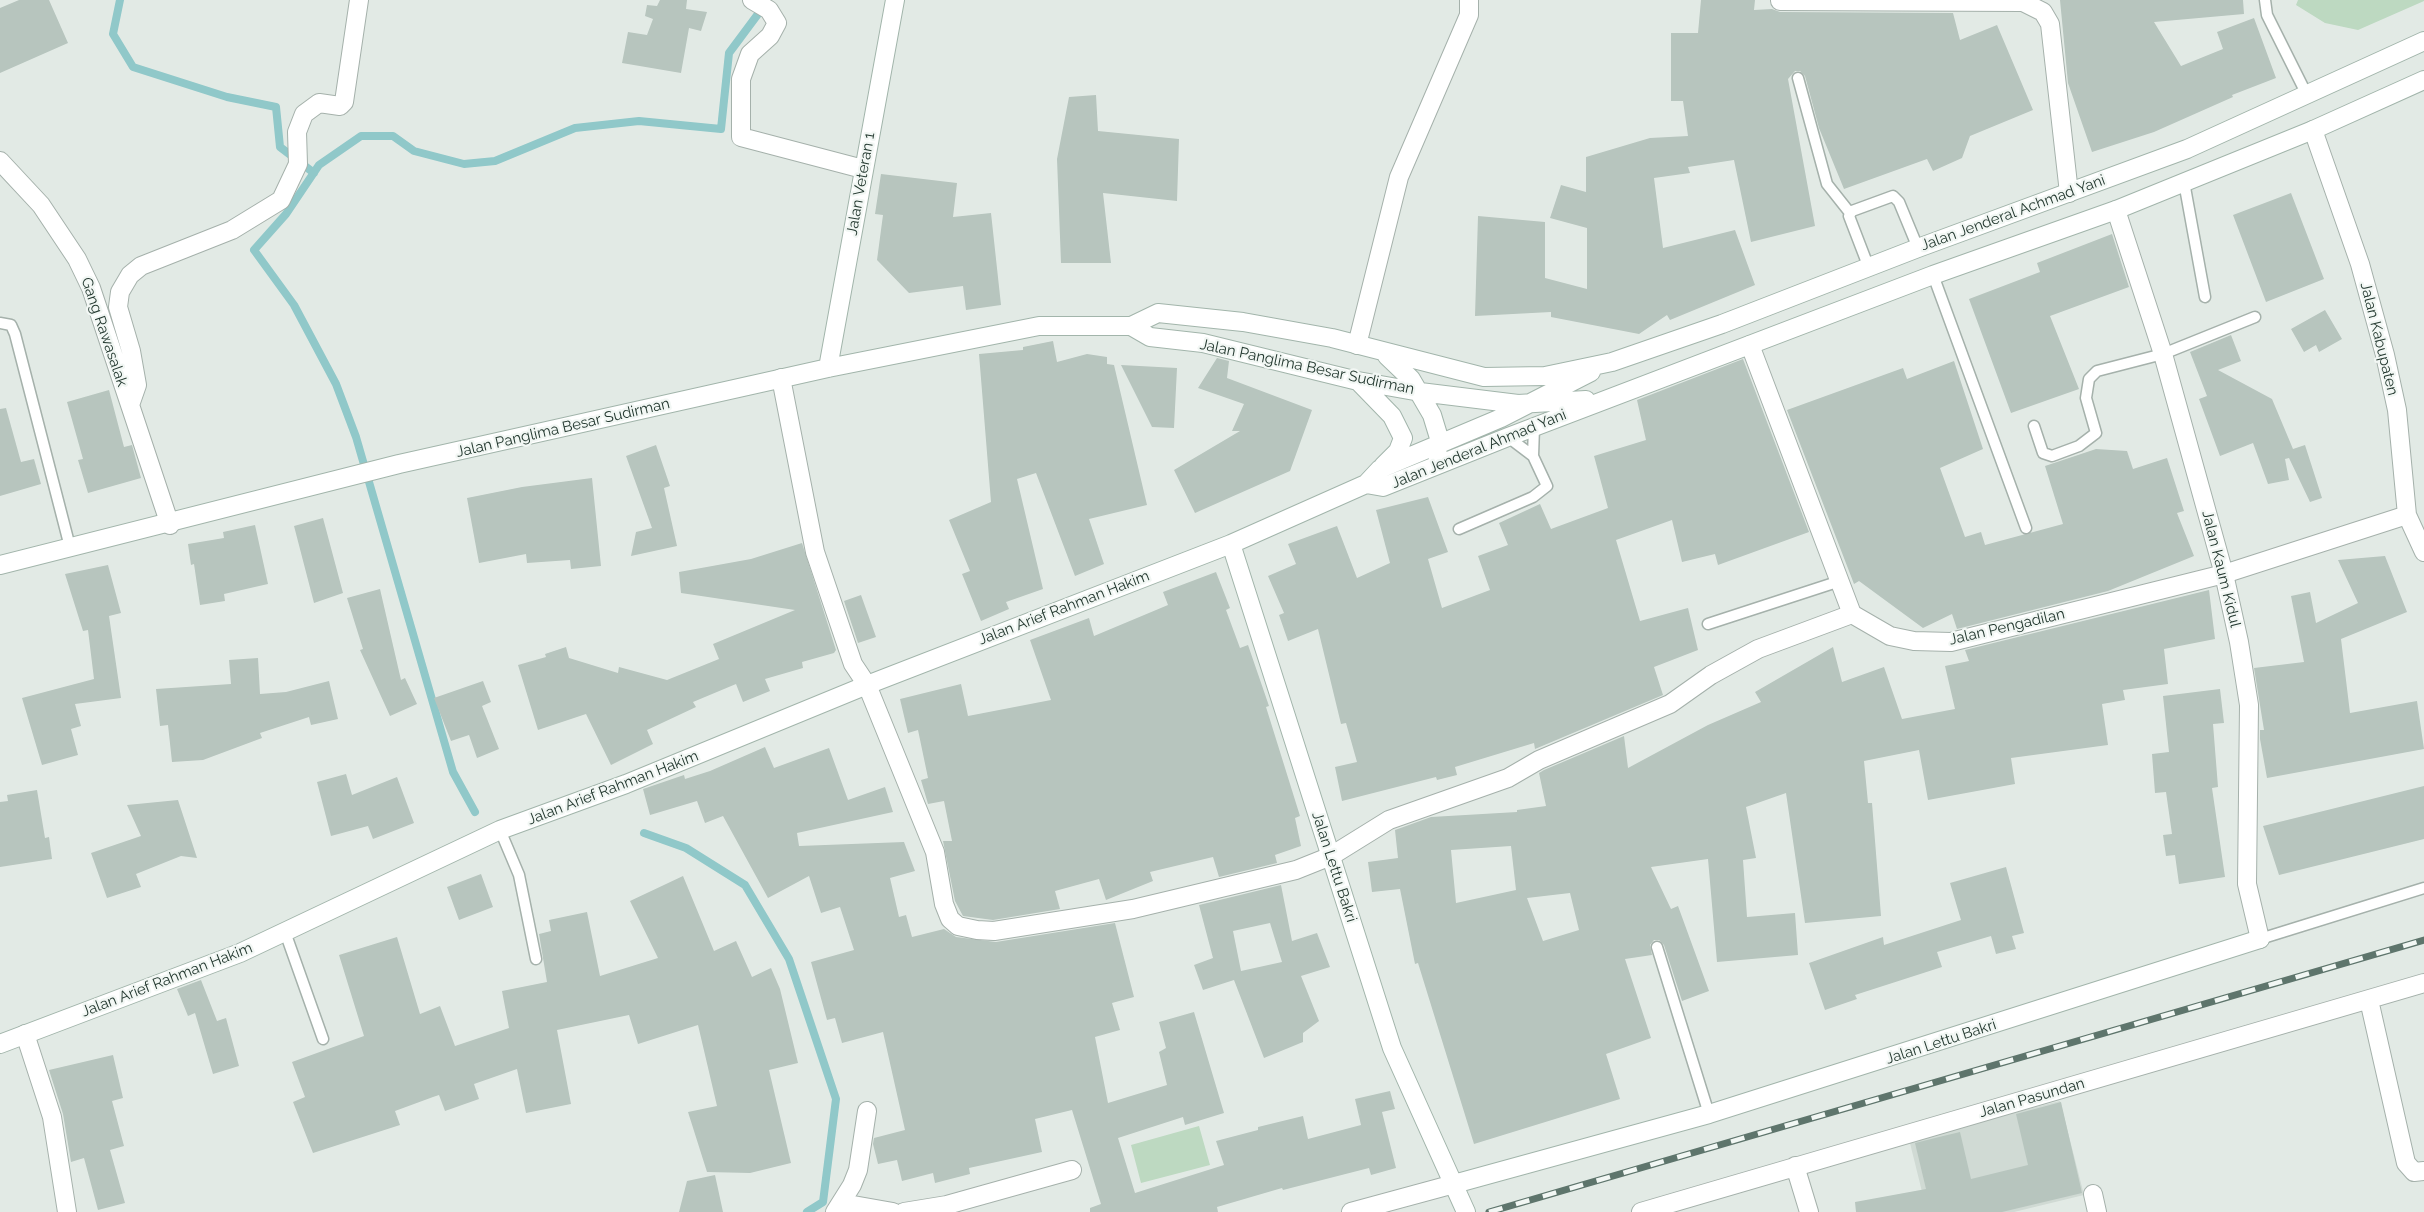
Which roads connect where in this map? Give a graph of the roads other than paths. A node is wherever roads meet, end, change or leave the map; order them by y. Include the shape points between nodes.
1 (359, 0) edge
2 (752, 0) edge
3 (896, 0) edge
4 (1469, 0) edge
5 (2265, 0) edge
6 (1780, 1) edge
7 (2044, 6) edge
8 (2416, 45) edge
9 (1798, 78) dead end
10 (2424, 80) edge
11 (2307, 95) junction
12 (2313, 130) junction
13 (0, 161) edge
14 (863, 169) junction
15 (2184, 182) junction
16 (2069, 193) junction
17 (2116, 210) junction
18 (1850, 213) junction
19 (1918, 248) junction
20 (1869, 268) junction
21 (1933, 275) junction
22 (1820, 286) junction
23 (2205, 297) dead end
24 (1830, 314) junction
25 (2255, 317) dead end
26 (0, 323) edge
27 (1131, 326) junction
28 (1357, 345) junction
29 (1750, 345) junction
30 (1384, 352) junction
31 (2163, 354) junction
32 (1611, 362) junction
33 (828, 368) junction
34 (781, 378) junction
35 (1358, 381) junction
36 (1629, 391) junction
37 (1420, 392) junction
38 (1531, 404) junction
39 (130, 405) junction
40 (2034, 426) dead end
41 (1534, 427) junction
42 (1508, 437) junction
43 (1439, 445) junction
44 (1533, 456) junction
45 (1380, 469) junction
46 (1427, 471) junction
47 (1366, 484) junction
48 (2406, 515) junction
49 (170, 525) junction
50 (2026, 528) dead end
51 (1459, 529) dead end
52 (1231, 544) junction
53 (70, 547) junction
54 (2424, 552) edge
55 (0, 566) edge
56 (2224, 574) junction
57 (1840, 581) junction
58 (1852, 614) junction
59 (1708, 624) dead end
60 (867, 685) junction
61 (500, 830) junction
62 (1331, 856) junction
63 (2424, 888) edge
64 (285, 932) junction
65 (2260, 939) junction
66 (1657, 947) dead end
67 (536, 959) dead end
68 (2424, 983) edge
69 (2369, 1000) junction
70 (25, 1034) junction
71 (323, 1039) dead end
72 (0, 1044) edge
73 (867, 1111) dead end
74 (1710, 1114) junction
75 (1795, 1166) junction
76 (1072, 1170) dead end
77 (2424, 1171) edge
78 (1454, 1184) junction
79 (2093, 1194) dead end
80 (839, 1207) edge
81 (65, 1212) edge
82 (893, 1212) edge
83 (904, 1212) edge
84 (1351, 1212) edge
85 (1466, 1212) edge
86 (1641, 1212) edge
87 (1809, 1212) edge
88 (2097, 1212) edge

1 - 39 street via 346,98 340,106 319,103 304,114 297,132 298,164 281,200 232,230 130,274 120,292 118,307 137,385
2 - 14 street via 769,10 777,23 770,36 750,54 741,79 741,137
3 - 14 street, Jalan Veteran 1
4 - 28 street via 1469,15 1399,177
5 - 11 lane via 2267,15
6 - 7 street via 2023,2
7 - 16 street via 2050,24
8 - 11 street, Jalan Jenderal Achmad Yani
9 - 18 lane via 1827,184
10 - 12 street, Jalan Jenderal Achmad Yani
11 - 16 street, Jalan Jenderal Achmad Yani via 2187,149
12 - 15 street, Jalan Jenderal Achmad Yani
12 - 48 street, Jalan Kabupaten via 2360,264 2385,355 2397,410
13 - 39 street, Gang Rawasalak via 53,220 77,259 91,288
14 - 33 street, Jalan Veteran 1
15 - 17 street, Jalan Jenderal Achmad Yani
15 - 23 lane
16 - 19 street, Jalan Jenderal Achmad Yani
17 - 21 street, Jalan Jenderal Achmad Yani
17 - 31 street, Jalan Kaum Kidul
18 - 19 lane via 1893,196
18 - 20 lane
19 - 20 street, Jalan Jenderal Achmad Yani
20 - 22 street, Jalan Jenderal Achmad Yani
21 - 24 street, Jalan Jenderal Achmad Yani
21 - 50 lane
22 - 24 street
22 - 32 street, Jalan Jenderal Achmad Yani
24 - 29 street, Jalan Jenderal Achmad Yani
25 - 31 lane
26 - 53 lane via 11,325 15,333
27 - 28 street, Jalan Panglima Besar Sudirman via 1158,313 1243,322
27 - 33 street, Jalan Panglima Besar Sudirman via 1039,326
27 - 35 street, Jalan Panglima Besar Sudirman via 1150,337 1203,343
28 - 30 street, Jalan Panglima Besar Sudirman
29 - 36 street, Jalan Jenderal Achmad Yani
29 - 57 street
30 - 32 street, Jalan Panglima Besar Sudirman via 1484,377 1545,376
30 - 37 street via 1401,366
31 - 40 lane via 2097,371 2089,379 2086,398 2097,434 2079,446 2052,456 2043,453
31 - 56 street, Jalan Kaum Kidul
32 - 38 street
33 - 34 street, Jalan Panglima Besar Sudirman
34 - 49 street, Jalan Panglima Besar Sudirman via 399,464
34 - 60 street via 815,552 853,664
35 - 37 street, Jalan Panglima Besar Sudirman
35 - 45 street via 1392,416 1403,438 1398,451
36 - 38 street, Jalan Panglima Besar Sudirman via 1597,399
36 - 41 street, Jalan Jenderal Ahmad Yani
37 - 38 street, Jalan Panglima Besar Sudirman
37 - 43 street via 1432,415
38 - 43 street
39 - 49 street, Gang Rawasalak
41 - 42 street, Jalan Jenderal Ahmad Yani
41 - 44 lane
42 - 44 lane
42 - 46 street, Jalan Jenderal Ahmad Yani
43 - 45 street
43 - 46 street via 1437,457
44 - 51 lane via 1547,486 1542,492
45 - 47 street
46 - 47 street, Jalan Jenderal Ahmad Yani via 1383,487
47 - 52 street, Jalan Jenderal Ahmad Yani
48 - 54 street, Jalan Kabupaten
48 - 56 street, Jalan Pengadilan
49 - 53 street, Jalan Panglima Besar Sudirman
52 - 60 street, Jalan Arief Rahman Hakim
52 - 62 street, Jalan Lettu Bakri
53 - 55 street, Jalan Panglima Besar Sudirman
56 - 58 street, Jalan Pengadilan via 1951,642 1890,636
56 - 65 street, Jalan Kaum Kidul via 2248,705 2247,884
57 - 58 street
57 - 59 lane
58 - 62 street via 1758,649 1670,704 1539,760 1508,778 1389,820
60 - 61 street, Jalan Arief Rahman Hakim via 647,776
60 - 62 street via 935,852 944,904 958,926 994,931 1133,909 1288,872
61 - 64 street, Jalan Arief Rahman Hakim
61 - 67 lane via 519,875
62 - 78 street, Jalan Lettu Bakri via 1392,1048
63 - 65 lane, Jalan Lettu Bakri
64 - 70 street, Jalan Arief Rahman Hakim
64 - 71 lane
65 - 74 street, Jalan Lettu Bakri
66 - 74 lane
68 - 69 street, Jalan Pasundan
69 - 75 street, Jalan Pasundan
69 - 77 street via 2406,1163 2414,1172
70 - 72 street, Jalan Arief Rahman Hakim
70 - 81 street via 52,1117
73 - 80 street via 858,1170
74 - 78 street, Jalan Lettu Bakri
75 - 86 street, Jalan Pasundan
75 - 87 street
76 - 83 street via 947,1205
78 - 84 street
78 - 85 street, Jalan Lettu Bakri
79 - 88 street
80 - 82 street

